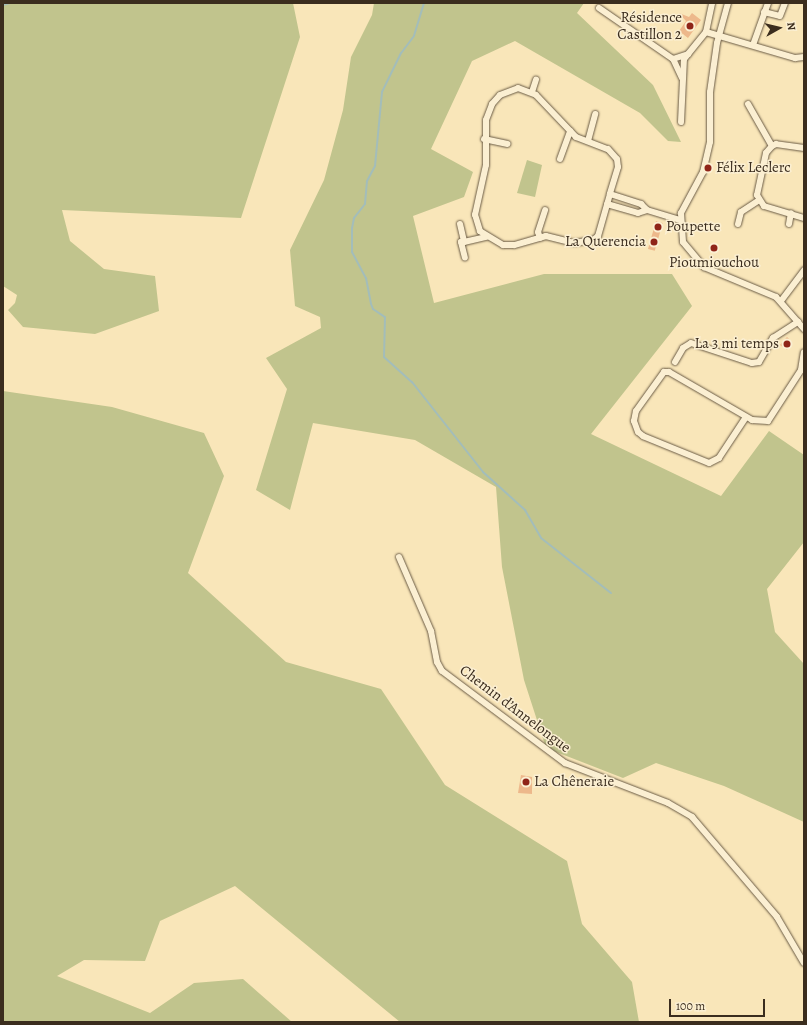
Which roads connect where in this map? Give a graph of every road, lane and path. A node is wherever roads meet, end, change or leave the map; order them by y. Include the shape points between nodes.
1 (712, 3) edge
2 (728, 3) edge
3 (768, 3) edge
4 (785, 3) edge
5 (599, 8) dead end
6 (764, 12) junction
7 (706, 32) junction
8 (719, 35) junction
9 (753, 45) junction
10 (688, 54) junction
11 (804, 58) edge
12 (673, 59) junction
13 (536, 80) dead end
14 (682, 80) junction
15 (532, 92) junction
16 (748, 104) dead end
17 (595, 114) dead end
18 (681, 122) dead end
19 (570, 131) junction
20 (484, 139) junction
21 (588, 141) junction
22 (507, 144) dead end
23 (772, 146) junction
24 (804, 148) edge
25 (560, 159) dead end
26 (610, 194) junction
27 (630, 201) junction
28 (758, 201) junction
29 (607, 204) junction
30 (545, 210) dead end
31 (627, 210) junction
32 (647, 210) junction
33 (791, 213) junction
34 (804, 218) edge
35 (680, 220) junction
36 (460, 224) dead end
37 (738, 224) dead end
38 (789, 224) dead end
39 (486, 237) junction
40 (540, 238) junction
41 (464, 242) junction
42 (465, 258) dead end
43 (804, 270) edge
44 (781, 301) junction
45 (798, 322) junction
46 (804, 329) edge
47 (804, 352) edge
48 (675, 362) dead end
49 (746, 417) junction
50 (399, 557) dead end
51 (804, 963) edge

1 - 7 street
2 - 8 street
3 - 6 street
4 - 6 street via 780,16
5 - 12 street
6 - 9 street
7 - 8 street
7 - 10 street
8 - 9 street
8 - 35 street via 710,92 708,154
9 - 11 street
10 - 12 street
10 - 14 street
12 - 14 street
13 - 15 street
14 - 18 street
15 - 19 street
15 - 20 street via 518,88 500,95 492,104 486,120
16 - 23 street
17 - 21 street
19 - 21 street
19 - 25 street
20 - 22 street
20 - 39 street via 486,165 475,215 480,231
21 - 26 street via 608,149 617,159 618,167
23 - 24 street via 776,144
23 - 28 street via 766,153
26 - 27 street
26 - 29 street
27 - 31 street
27 - 32 street via 641,204
28 - 33 street via 764,206
28 - 37 street via 741,212
29 - 31 street
29 - 40 street via 598,236 593,240 574,243
30 - 40 street via 538,232
31 - 32 street via 638,213
32 - 35 street
33 - 34 street
33 - 38 street
35 - 44 street via 683,242 704,267 766,292
36 - 41 street
39 - 40 street via 503,245 514,245
39 - 41 street
41 - 42 street via 461,242
43 - 44 street
44 - 45 street
45 - 46 street
45 - 48 street via 773,338 759,362 752,363 691,343 683,348
47 - 49 street via 801,370 772,418 762,421
49 - 49 street via 669,372 664,372 636,411 634,421 638,432 643,436 709,463 720,458
50 - 51 street, Chemin d’Annelongue via 431,632 437,662 442,671 565,763 668,803 692,817 777,917

